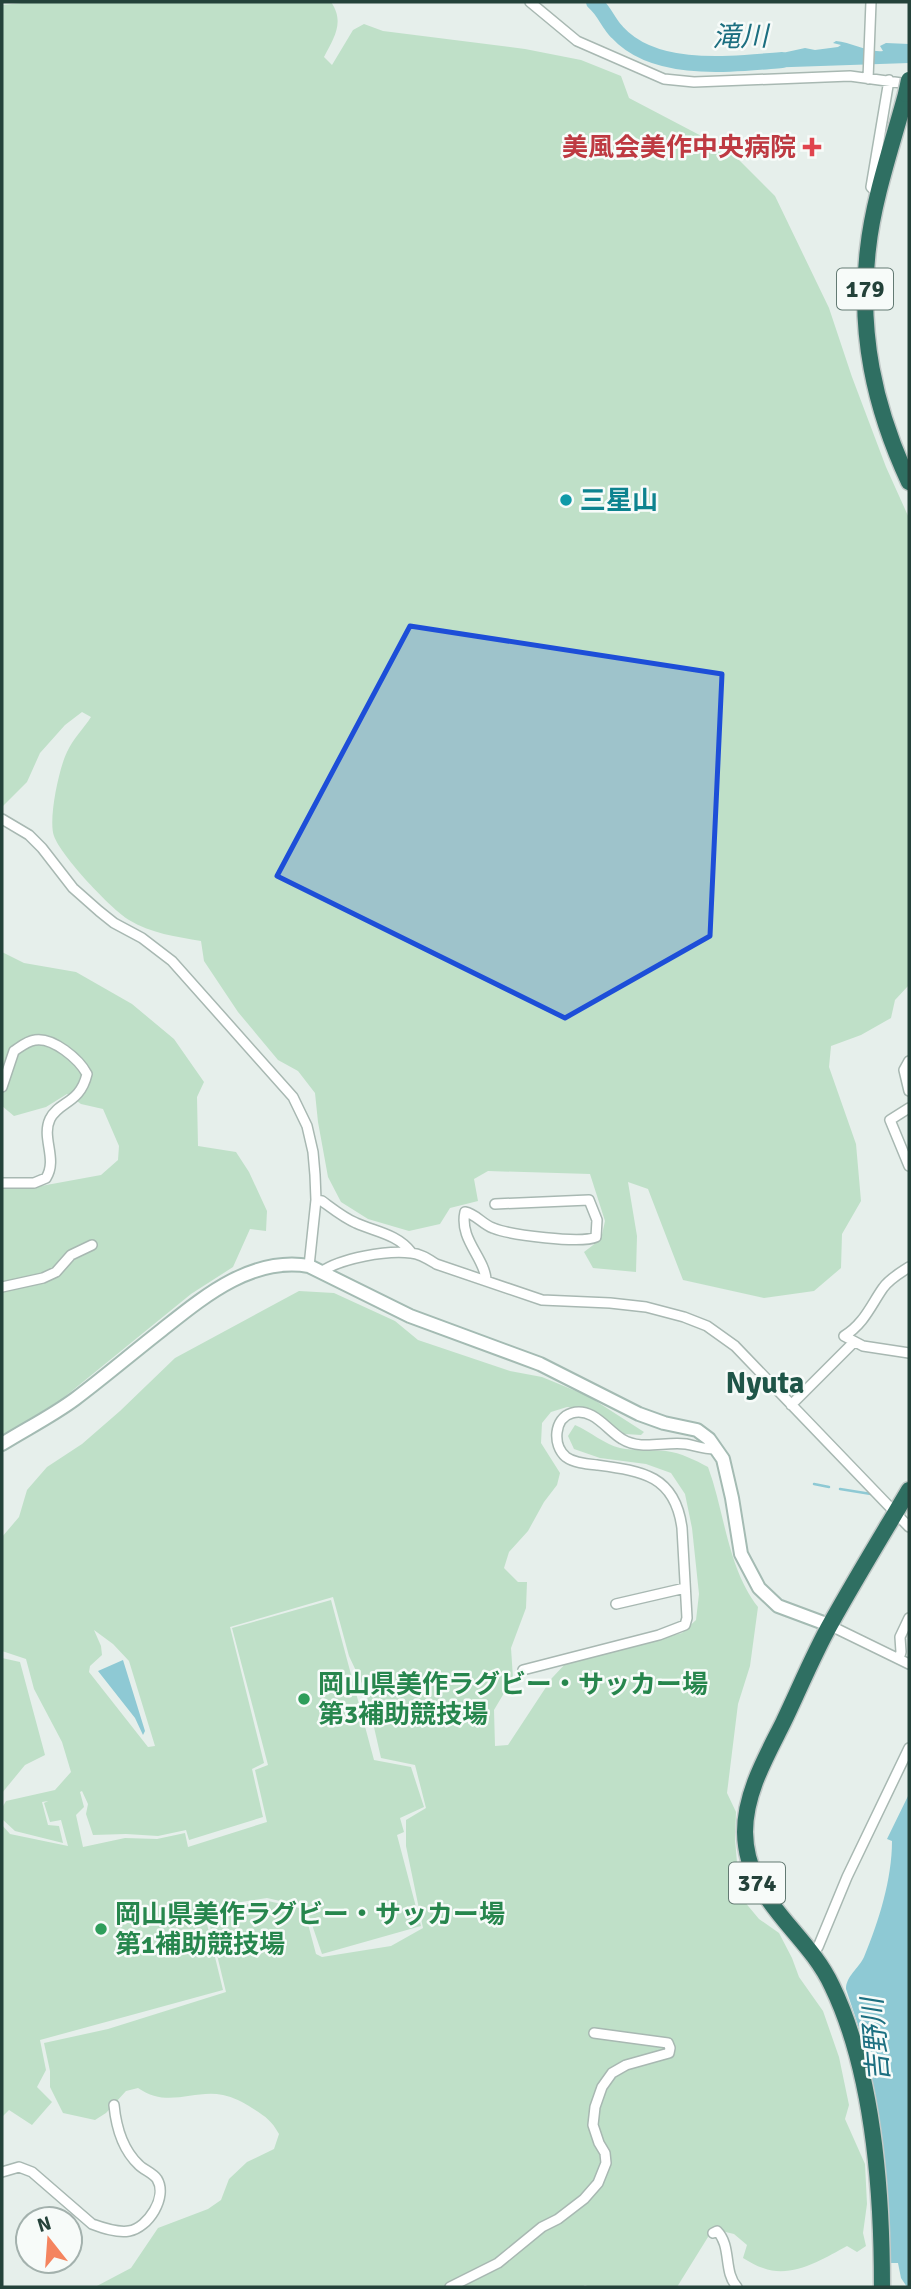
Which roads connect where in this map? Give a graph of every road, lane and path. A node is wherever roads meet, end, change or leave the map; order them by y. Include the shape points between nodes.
1 (530, 2) edge
2 (870, 5) edge
3 (868, 76) junction
4 (889, 80) junction
5 (908, 86) edge
6 (879, 195) junction
7 (907, 471) edge
8 (2, 819) edge
9 (909, 1061) edge
10 (2, 1087) edge
11 (909, 1091) edge
12 (909, 1108) edge
13 (909, 1166) edge
14 (2, 1183) edge
15 (316, 1200) junction
16 (495, 1204) dead end
17 (92, 1245) dead end
18 (411, 1252) junction
19 (909, 1267) edge
20 (315, 1269) junction
21 (486, 1279) junction
22 (2, 1287) edge
23 (854, 1342) junction
24 (909, 1353) edge
25 (791, 1405) junction
26 (2, 1444) edge
27 (718, 1449) junction
28 (909, 1490) edge
29 (896, 1513) junction
30 (909, 1527) edge
31 (685, 1588) junction
32 (616, 1604) dead end
33 (909, 1618) edge
34 (830, 1625) junction
35 (899, 1659) junction
36 (909, 1664) edge
37 (523, 1670) dead end
38 (909, 1748) edge
39 (813, 1954) junction
40 (594, 2033) dead end
41 (114, 2105) dead end
42 (2, 2172) edge
43 (713, 2233) dead end
44 (450, 2287) edge
45 (737, 2287) edge
46 (882, 2287) edge

1 - 3 street via 577,41 664,79
2 - 3 street
3 - 4 street
4 - 5 street
4 - 6 street via 871,187
5 - 6 highway, 179
6 - 7 highway, 179 via 868,247 864,315 880,408
8 - 15 street via 36,841 73,888 99,911 172,961 293,1097 313,1152
9 - 11 street via 904,1070
10 - 14 street via 14,1051 35,1040 50,1042 87,1074 73,1100 50,1119 51,1171 46,1178
12 - 13 street via 890,1120
15 - 18 street via 356,1223 382,1231
15 - 20 street
16 - 21 street via 589,1200 597,1220 596,1237 524,1235 490,1228 465,1212 468,1239
17 - 22 street via 71,1255 56,1272
18 - 20 street via 355,1258
18 - 21 street
19 - 23 street via 883,1286 866,1317 845,1336
20 - 26 street via 295,1264 268,1268 205,1295 74,1400
20 - 27 street via 432,1325 540,1364 639,1414 697,1430
21 - 25 street via 542,1300 646,1307 707,1326 735,1346
23 - 24 street
23 - 25 street
25 - 29 street
27 - 31 street via 638,1445 583,1412 565,1416 556,1435 566,1457 645,1474 667,1489 680,1513
27 - 34 street via 741,1554 759,1588 778,1606
28 - 29 highway, 374
29 - 30 street
29 - 34 highway, 374
31 - 32 street
31 - 37 street via 685,1625
33 - 35 street via 900,1637
34 - 35 street
34 - 39 highway, 374 via 756,1779 745,1831 758,1885
35 - 36 street
38 - 39 street
39 - 46 highway, 374 via 833,1987 850,2031 867,2104 880,2204
40 - 44 street via 668,2043 669,2053 626,2065 612,2073 602,2087 593,2125 606,2163 598,2183 584,2199 498,2263
41 - 42 street via 120,2136 159,2187 156,2209 137,2229 127,2232 92,2224 32,2172 19,2167
43 - 45 street via 723,2237 730,2277

